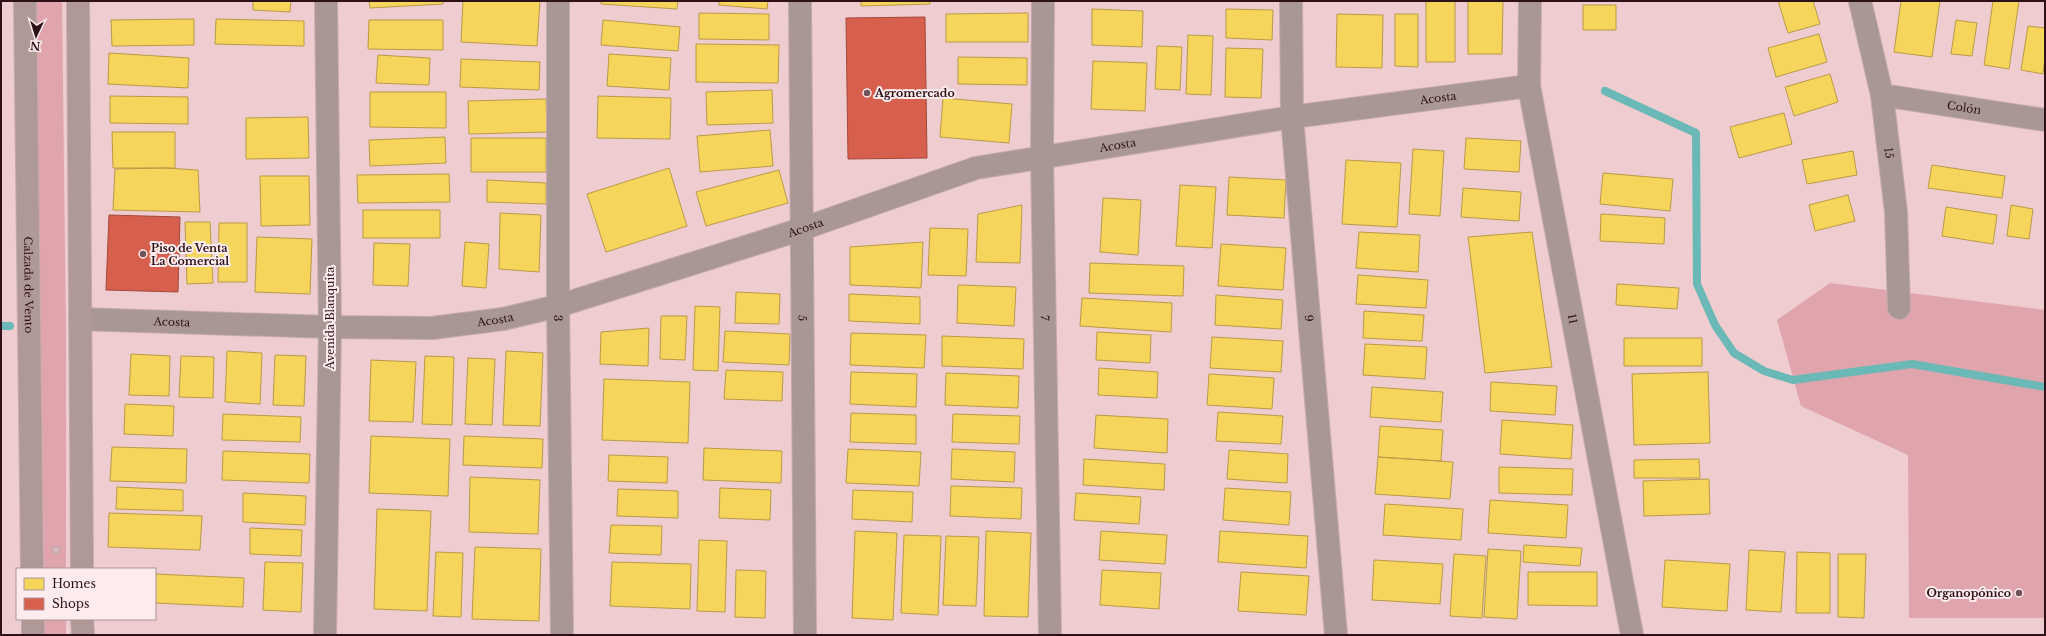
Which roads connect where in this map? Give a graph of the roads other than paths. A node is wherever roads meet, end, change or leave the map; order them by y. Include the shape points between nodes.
1 (25, 1) edge
2 (78, 1) edge
3 (326, 1) edge
4 (558, 1) edge
5 (800, 1) edge
6 (1042, 1) edge
7 (1292, 1) edge
8 (1530, 1) edge
9 (1860, 1) edge
10 (1529, 86) junction
11 (1882, 95) junction
12 (1292, 117) junction
13 (2045, 120) edge
14 (1042, 158) junction
15 (802, 229) junction
16 (558, 306) junction
17 (1899, 308) dead end
18 (80, 319) junction
19 (330, 327) junction
20 (32, 568) edge
21 (82, 568) edge
22 (33, 620) edge
23 (82, 620) edge
24 (33, 635) edge
25 (83, 635) edge
26 (325, 635) edge
27 (562, 635) edge
28 (805, 635) edge
29 (1050, 635) edge
30 (1336, 635) edge
31 (1632, 635) edge

1 - 20 main road, Calzada de Vento
2 - 18 main road
3 - 19 street, Avenida Blanquita
4 - 16 street, 3
5 - 15 street, 5
6 - 14 street, 7
7 - 12 street, 9
8 - 10 street, 11
9 - 11 street, 15
10 - 12 street, Acosta
10 - 31 street, 11
11 - 13 street, Colón
11 - 17 street, 15 via 1896,212
12 - 14 street, Acosta
12 - 30 street, 9
14 - 15 street, Acosta via 976,168
14 - 29 street, 7
15 - 16 street, Acosta
15 - 28 street, 5
16 - 19 street, Acosta via 503,319 432,328
16 - 27 street, 3
18 - 19 street, Acosta
18 - 21 main road
19 - 26 street, Avenida Blanquita
22 - 24 main road
23 - 25 main road

